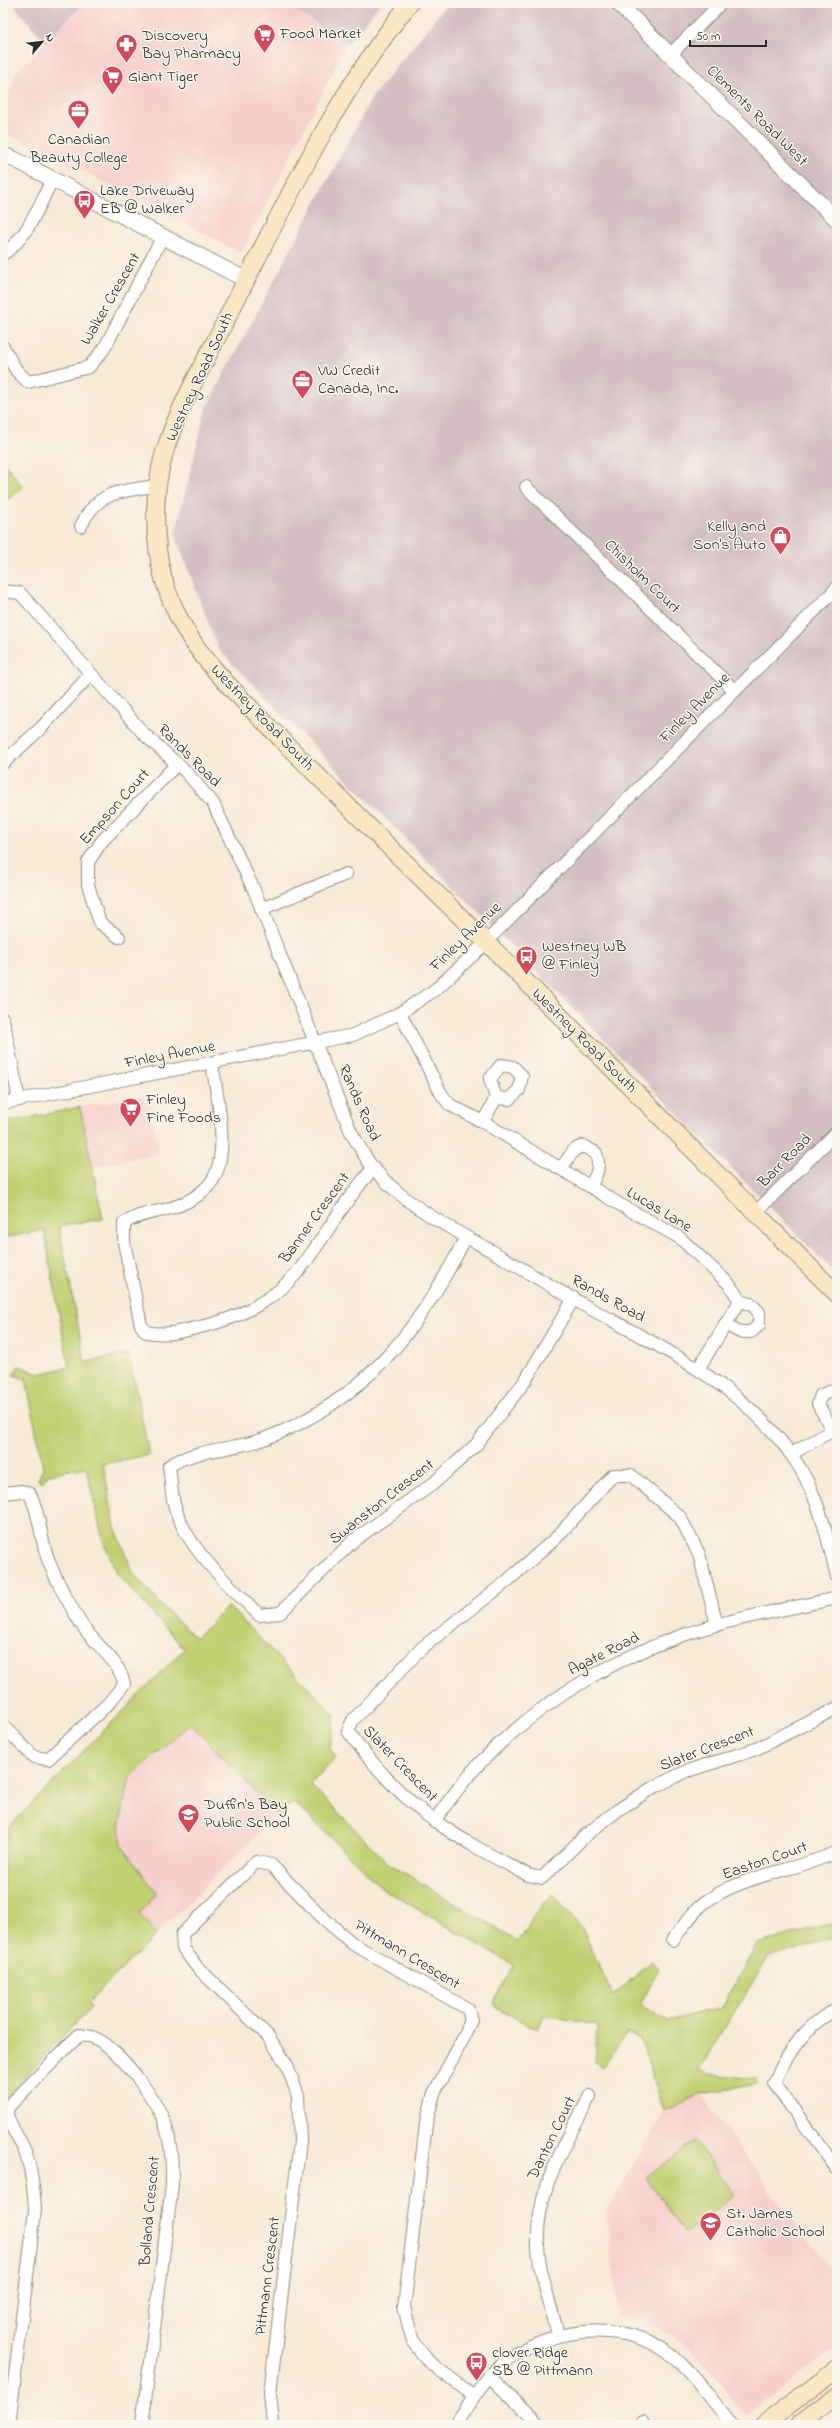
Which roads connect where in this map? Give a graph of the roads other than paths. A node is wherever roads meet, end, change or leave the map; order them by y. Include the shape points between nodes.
1 (410, 3) edge
2 (618, 3) edge
3 (721, 3) edge
4 (670, 55) junction
5 (3, 155) edge
6 (52, 180) junction
7 (837, 220) edge
8 (163, 236) junction
9 (3, 254) edge
10 (246, 280) junction
11 (3, 346) edge
12 (158, 485) junction
13 (526, 487) dead end
14 (81, 526) dead end
15 (837, 588) edge
16 (3, 591) edge
17 (92, 674) junction
18 (735, 691) junction
19 (3, 763) edge
20 (176, 764) junction
21 (346, 874) dead end
22 (261, 909) junction
23 (120, 937) dead end
24 (485, 942) junction
25 (400, 1013) junction
26 (3, 1019) edge
27 (315, 1043) junction
28 (212, 1064) junction
29 (496, 1098) dead end
30 (19, 1100) junction
31 (3, 1103) edge
32 (483, 1122) junction
33 (837, 1132) edge
34 (562, 1167) junction
35 (374, 1169) junction
36 (590, 1186) junction
37 (755, 1213) junction
38 (466, 1237) junction
39 (837, 1294) edge
40 (574, 1298) junction
41 (740, 1301) junction
42 (725, 1324) junction
43 (698, 1369) junction
44 (837, 1389) edge
45 (834, 1429) edge
46 (791, 1454) junction
47 (3, 1493) edge
48 (837, 1577) edge
49 (837, 1598) edge
50 (716, 1625) junction
51 (837, 1708) edge
52 (3, 1726) edge
53 (434, 1820) junction
54 (837, 1852) edge
55 (673, 1940) dead end
56 (837, 2010) edge
57 (590, 2096) dead end
58 (837, 2169) edge
59 (558, 2335) junction
60 (837, 2369) edge
61 (489, 2376) junction
62 (474, 2396) junction
63 (837, 2396) edge
64 (9, 2425) edge
65 (142, 2425) edge
66 (273, 2425) edge
67 (455, 2425) edge
68 (540, 2425) edge
69 (733, 2425) edge
70 (764, 2425) edge
71 (799, 2425) edge

1 - 10 main road, Westney Road South via 355,77
2 - 4 street, Clements Road West
3 - 4 street
4 - 7 street, Clements Road West
5 - 6 street
6 - 8 street
6 - 9 street via 28,226 13,247
8 - 10 street
8 - 11 street, Walker Crescent via 104,349 89,367 28,382 16,370
10 - 12 main road, Westney Road South via 180,413 164,455
12 - 14 street via 104,496 89,509
12 - 24 main road, Westney Road South via 158,555 172,605 196,647 222,679
13 - 18 street, Chisholm Court
15 - 18 street, Finley Avenue
16 - 17 street, Rands Road via 20,593
17 - 19 street via 41,728
17 - 20 street, Rands Road via 144,734
18 - 24 street, Finley Avenue
20 - 22 street, Rands Road via 213,803 227,829
20 - 23 street, Empson Court via 102,841 88,862 88,885 100,923
21 - 22 street
22 - 27 street, Rands Road
24 - 25 street, Finley Avenue via 436,989
24 - 37 main road, Westney Road South
25 - 27 street, Finley Avenue via 353,1036
25 - 32 street, Lucas Lane via 442,1095 450,1105
26 - 30 street
27 - 28 street, Finley Avenue
27 - 35 street, Rands Road via 351,1132
28 - 30 street, Finley Avenue
28 - 35 street, Banner Crescent via 222,1144 216,1173 209,1185 183,1204 137,1215 124,1223 124,1242 141,1325 146,1332 162,1336 220,1323 253,1308 299,1270 353,1190
29 - 32 street
30 - 31 street, Finley Avenue
32 - 34 street, Lucas Lane
33 - 37 street, Barr Road
34 - 36 street, Lucas Lane
34 - 36 street via 574,1150 583,1146 596,1153 599,1163 597,1174
35 - 38 street, Rands Road via 402,1197
36 - 41 street, Lucas Lane via 680,1238 729,1284
37 - 39 main road, Westney Road South
38 - 40 street, Rands Road
38 - 40 street, Swanston Crescent via 424,1311 403,1341 351,1392 278,1434 251,1444 182,1458 169,1466 173,1500 195,1547 260,1615 280,1613 353,1541 434,1483 476,1445 525,1381
40 - 43 street, Rands Road
41 - 42 street
41 - 42 street, Lucas Lane via 751,1304 759,1312 759,1325 750,1332 740,1332
42 - 43 street
43 - 46 street, Rands Road via 740,1399 770,1427
44 - 45 street via 821,1394 818,1404
45 - 46 street
46 - 48 street, Rands Road via 812,1491 827,1532
47 - 52 street via 22,1491 30,1494 36,1506 48,1561 63,1593 84,1629 122,1673 124,1684 108,1704 56,1754 48,1758 34,1757
49 - 50 street, Agate Road
50 - 53 street, Agate Road via 639,1653 606,1668 563,1693 528,1719 480,1762
50 - 53 street, Slater Crescent via 700,1554 680,1517 631,1475 613,1475 556,1538 506,1582 423,1647 353,1720 348,1731 360,1749
51 - 53 street, Slater Crescent via 756,1748 686,1771 652,1788 587,1834 542,1878 528,1875
54 - 55 street, Easton Court via 735,1886 707,1901
56 - 58 street via 811,2025 781,2067 774,2083
57 - 59 street, Danton Court via 553,2167 543,2193 538,2228 539,2258
59 - 61 street via 508,2360
59 - 69 street via 590,2332 622,2334 646,2341 674,2357 704,2388
60 - 70 main road
61 - 62 street
61 - 68 street
62 - 66 street, Pittmann Crescent via 429,2362 413,2342 404,2307 426,2124 434,2093 464,2039 471,2016 468,2010 353,1944 271,1865 256,1862 182,1934 183,1948 197,1967 268,2036 286,2065 298,2096 300,2141 270,2393
62 - 67 street
63 - 71 main road
64 - 65 street, Bolland Crescent via 35,2210 34,2182 24,2149 6,2119 7,2108 79,2035 97,2038 147,2090 165,2123 172,2154 172,2185

